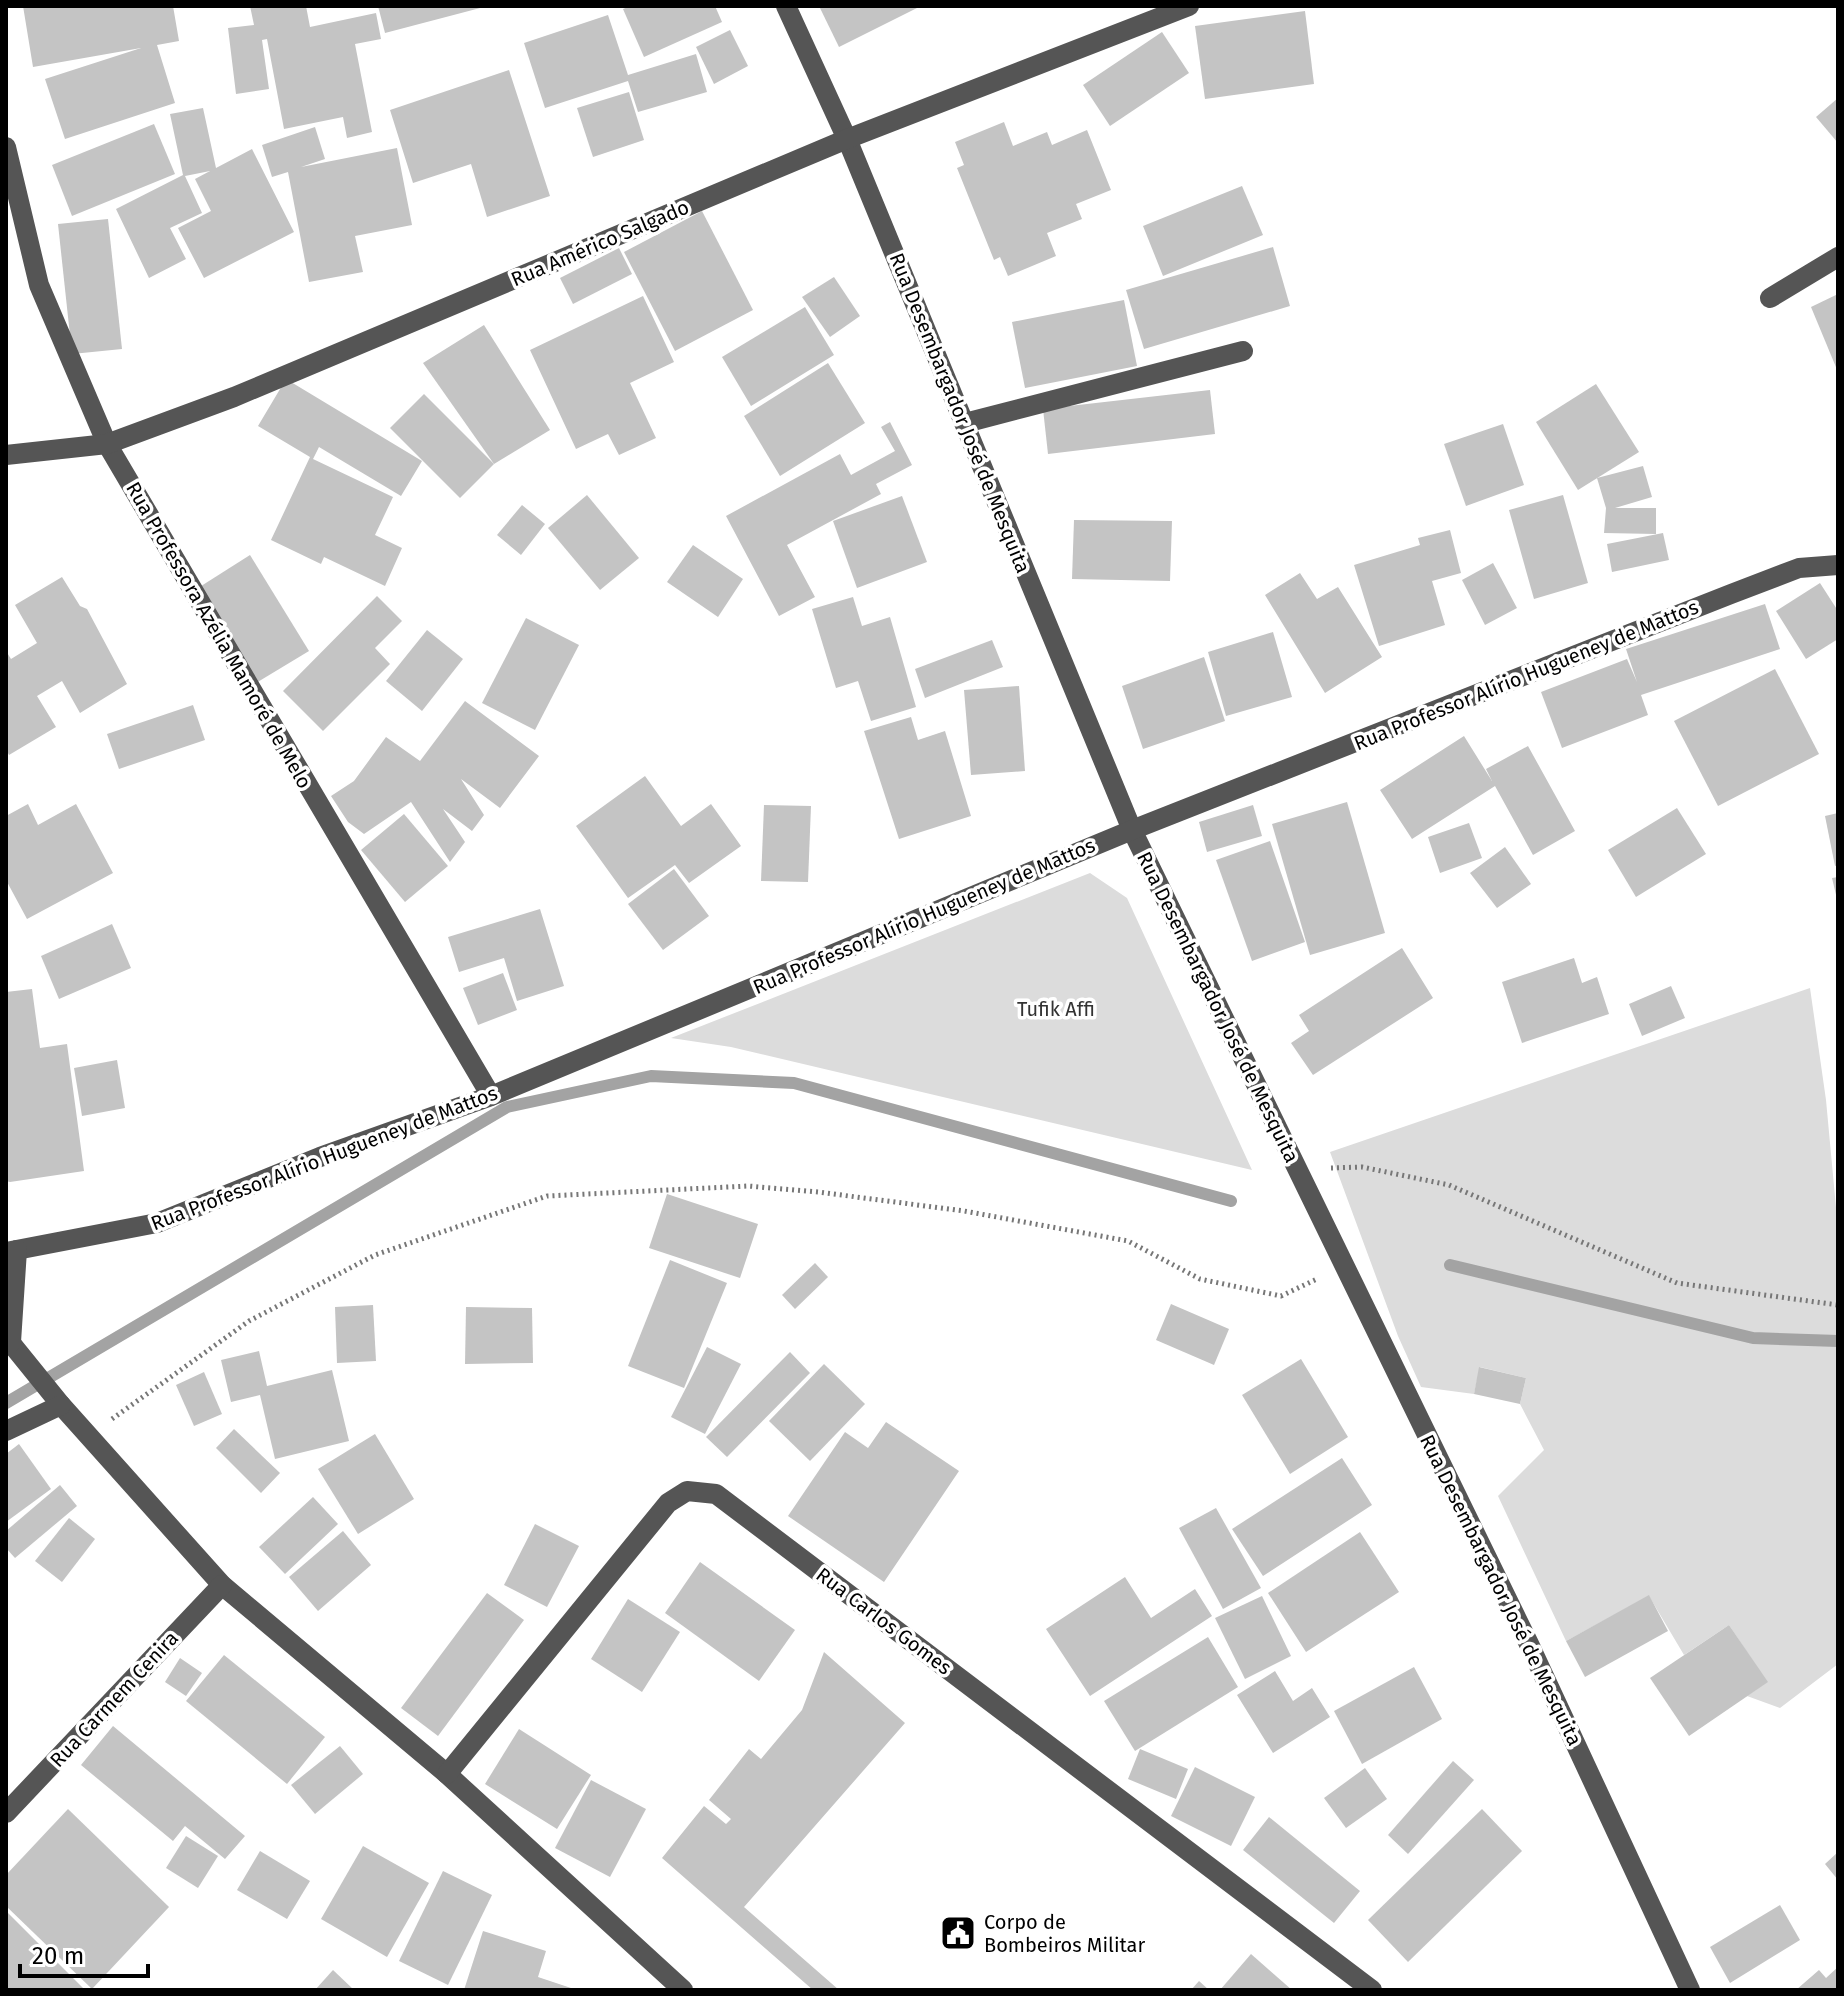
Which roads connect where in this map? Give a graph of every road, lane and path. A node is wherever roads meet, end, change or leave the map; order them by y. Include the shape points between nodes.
1 (786, 6) edge
2 (1189, 6) edge
3 (847, 139) junction
4 (6, 147) edge
5 (1838, 257) edge
6 (1770, 298) dead end
7 (1243, 351) dead end
8 (965, 423) junction
9 (107, 444) junction
10 (6, 455) edge
11 (1838, 565) edge
12 (1132, 830) junction
13 (491, 1096) junction
14 (1297, 1168) junction
15 (12, 1251) edge
16 (1344, 1266) junction
17 (1838, 1305) edge
18 (12, 1344) edge
19 (56, 1399) junction
20 (6, 1431) edge
21 (89, 1436) junction
22 (222, 1585) junction
23 (447, 1774) junction
24 (6, 1813) edge
25 (683, 1990) edge
26 (1372, 1990) edge
27 (1690, 1990) edge

1 - 3 street, Rua Desembargador José de Mesquita
2 - 3 street, Rua Américo Salgado
3 - 8 street, Rua Desembargador José de Mesquita
3 - 9 street, Rua Américo Salgado via 234,397
4 - 9 street, Rua Professora Azélia Mamoré de Melo via 39,285
5 - 6 street
7 - 8 street
8 - 12 street, Rua Desembargador José de Mesquita
9 - 10 street, Rua Américo Salgado
9 - 13 street, Rua Professora Azélia Mamoré de Melo
11 - 12 street, Rua Professor Alírio Hugueney de Mattos via 1799,568 1772,578
12 - 13 street, Rua Professor Alírio Hugueney de Mattos
12 - 14 street, Rua Desembargador José de Mesquita
13 - 15 street, Rua Professor Alírio Hugueney de Mattos via 157,1223
14 - 16 street, Rua Desembargador José de Mesquita
14 - 17 path via 1362,1167 1449,1185 1677,1283
15 - 18 street
16 - 21 path via 1281,1296 1200,1279 1128,1241 964,1211 748,1186 547,1196 375,1255 249,1321
16 - 27 street, Rua Desembargador José de Mesquita
18 - 19 street
19 - 20 street
19 - 21 street
21 - 22 street
22 - 23 street
22 - 24 street, Rua Carmem Cenira
23 - 25 street
23 - 26 street, Rua Carlos Gomes via 668,1503 687,1491 716,1494

